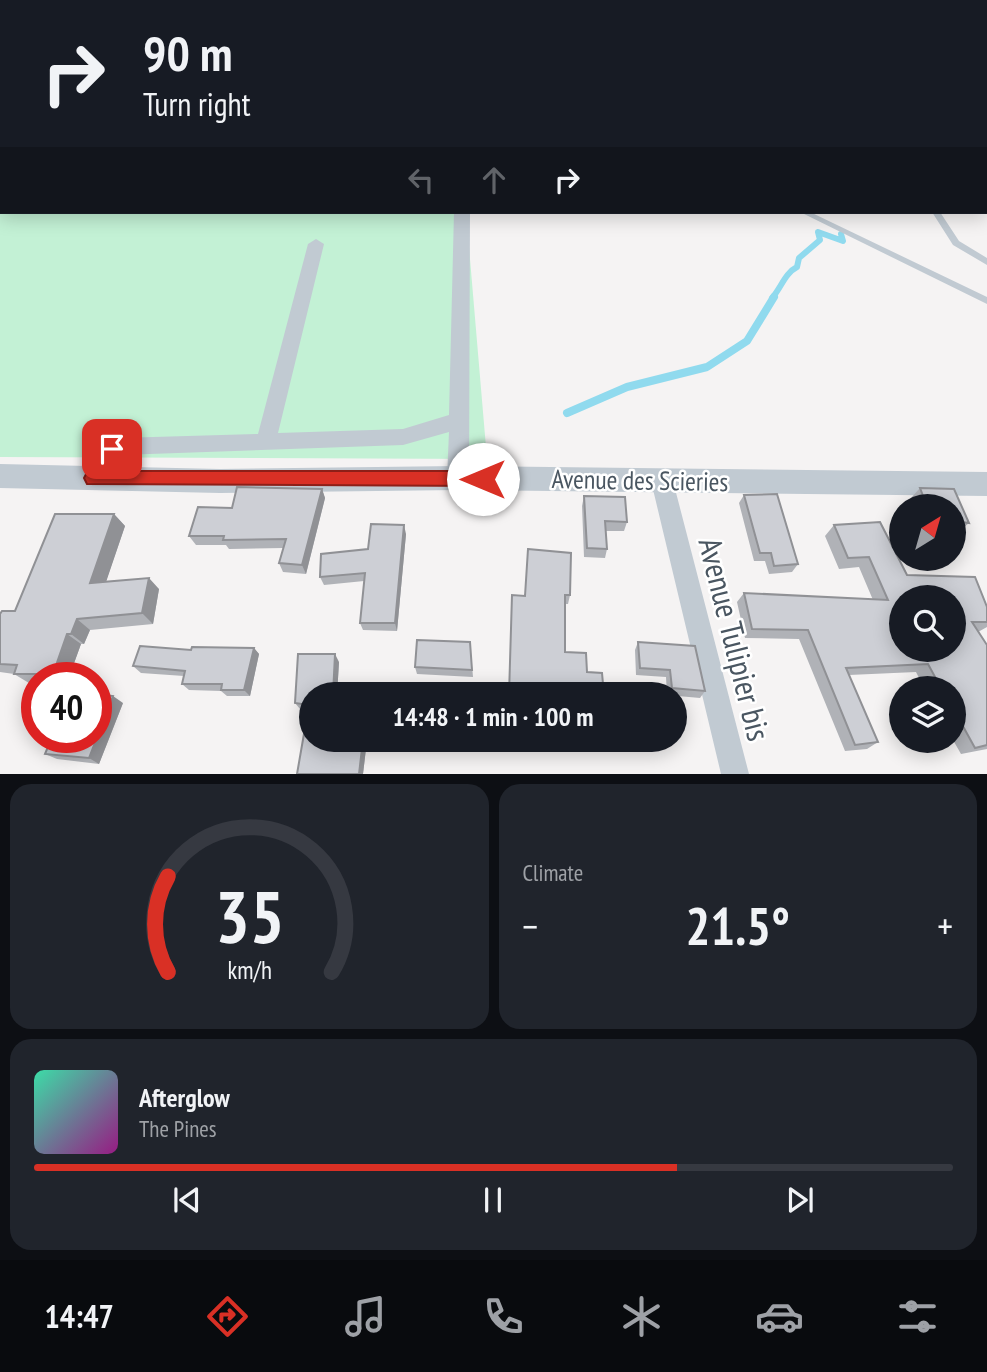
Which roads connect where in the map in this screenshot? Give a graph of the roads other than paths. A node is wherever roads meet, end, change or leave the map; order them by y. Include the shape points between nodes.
1 (462, 214) edge
2 (808, 214) edge
3 (937, 214) edge
4 (316, 244) dead end
5 (987, 262) edge
6 (987, 301) edge
7 (460, 420) junction
8 (265, 441) junction
9 (0, 476) edge
10 (93, 478) junction
11 (458, 478) junction
12 (662, 481) junction
13 (987, 484) edge
14 (735, 774) edge

1 - 7 street
2 - 6 lane
3 - 5 lane via 956,243
4 - 8 street
7 - 8 street via 403,437
7 - 11 street
8 - 10 street via 119,447 106,453
9 - 10 street, Avenue des Scieries
10 - 11 street, Avenue des Scieries
11 - 12 street, Avenue des Scieries
12 - 13 street, Avenue des Scieries
12 - 14 street, Avenue Tulipier bis

